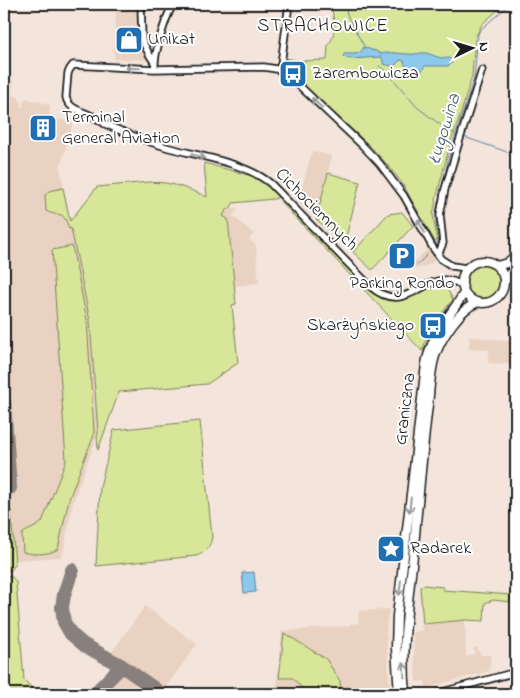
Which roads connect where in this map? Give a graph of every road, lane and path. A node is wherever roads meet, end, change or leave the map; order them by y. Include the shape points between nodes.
1 (141, 4) edge
2 (173, 4) edge
3 (289, 4) edge
4 (154, 65) junction
5 (279, 70) junction
6 (482, 70) dead end
7 (438, 255) junction
8 (516, 255) edge
9 (497, 266) junction
10 (466, 268) junction
11 (516, 268) edge
12 (505, 281) junction
13 (463, 289) junction
14 (476, 303) junction
15 (406, 539) junction
16 (415, 540) junction
17 (516, 672) edge
18 (398, 694) edge
19 (406, 694) edge
20 (435, 694) edge

1 - 4 street via 142,40
2 - 4 street
3 - 5 street
4 - 5 street
4 -> 13 street, Cichociemnych via 73,65 68,73 66,101 103,123 144,140 258,174 378,293 403,296 446,279 454,280
7 -> 5 street via 404,196 380,164 287,74
6 - 7 street via 445,189 440,215 443,243
7 - 10 street via 452,266
8 - 9 main road
9 - 10 main road via 482,261
9 - 12 main road
10 - 13 main road via 462,276
11 - 12 main road
12 - 14 main road via 500,296 493,302
13 - 14 main road
13 -> 15 main road, Graniczna via 438,330 428,356
14 - 16 main road, Graniczna via 467,308 447,332 437,350 420,472
15 - 16 main road
15 -> 18 main road, Graniczna via 397,616
19 -> 16 main road, Graniczna via 404,635
17 - 20 street

